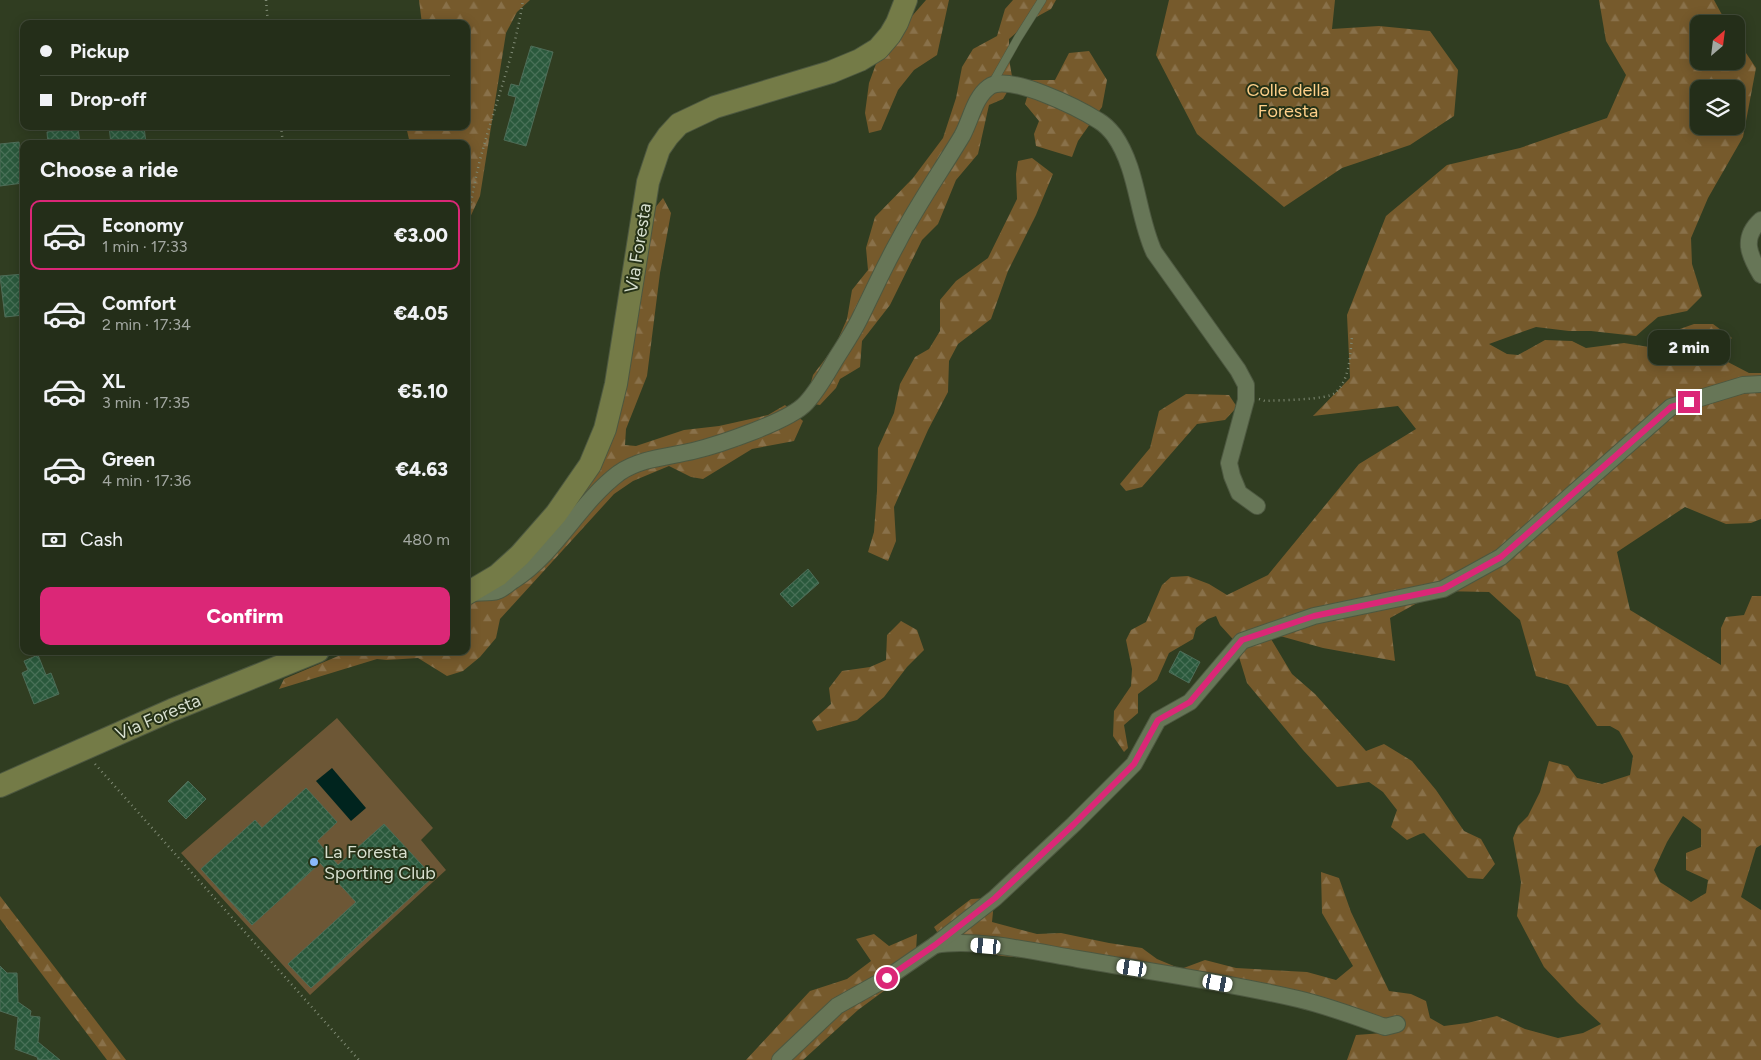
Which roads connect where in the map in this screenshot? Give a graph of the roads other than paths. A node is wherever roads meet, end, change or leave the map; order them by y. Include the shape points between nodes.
1 (906, 0) edge
2 (1042, 0) edge
3 (992, 84) junction
4 (1761, 220) edge
5 (1761, 275) edge
6 (1761, 384) edge
7 (1257, 506) dead end
8 (470, 592) edge
9 (470, 593) edge
10 (308, 655) edge
11 (0, 786) edge
12 (935, 945) junction
13 (1396, 1024) dead end
14 (780, 1060) edge

1 - 8 main road, Via Foresta via 890,35 878,49 860,60 715,107 685,121 668,136 659,149 648,182 616,384 605,429 590,465 556,514 520,555 498,575
2 - 3 lane
3 - 7 street via 1008,82 1032,89 1101,122 1113,134 1122,150 1154,252 1246,385 1246,400 1229,463 1239,493
3 - 9 street via 981,94 964,133 898,241 857,323 804,406 790,416 740,436 694,451 634,464 601,488 543,557 518,578 496,591
4 - 5 street via 1753,229 1748,248
6 - 12 street via 1743,385 1671,407 1501,557 1443,589 1314,616 1242,640 1190,702 1158,720 1134,764 1074,824 995,898
10 - 11 main road, Via Foresta via 172,710
12 - 13 street via 950,942 1003,947 1150,971 1301,1000 1385,1027
12 - 14 street via 887,978 837,1006

